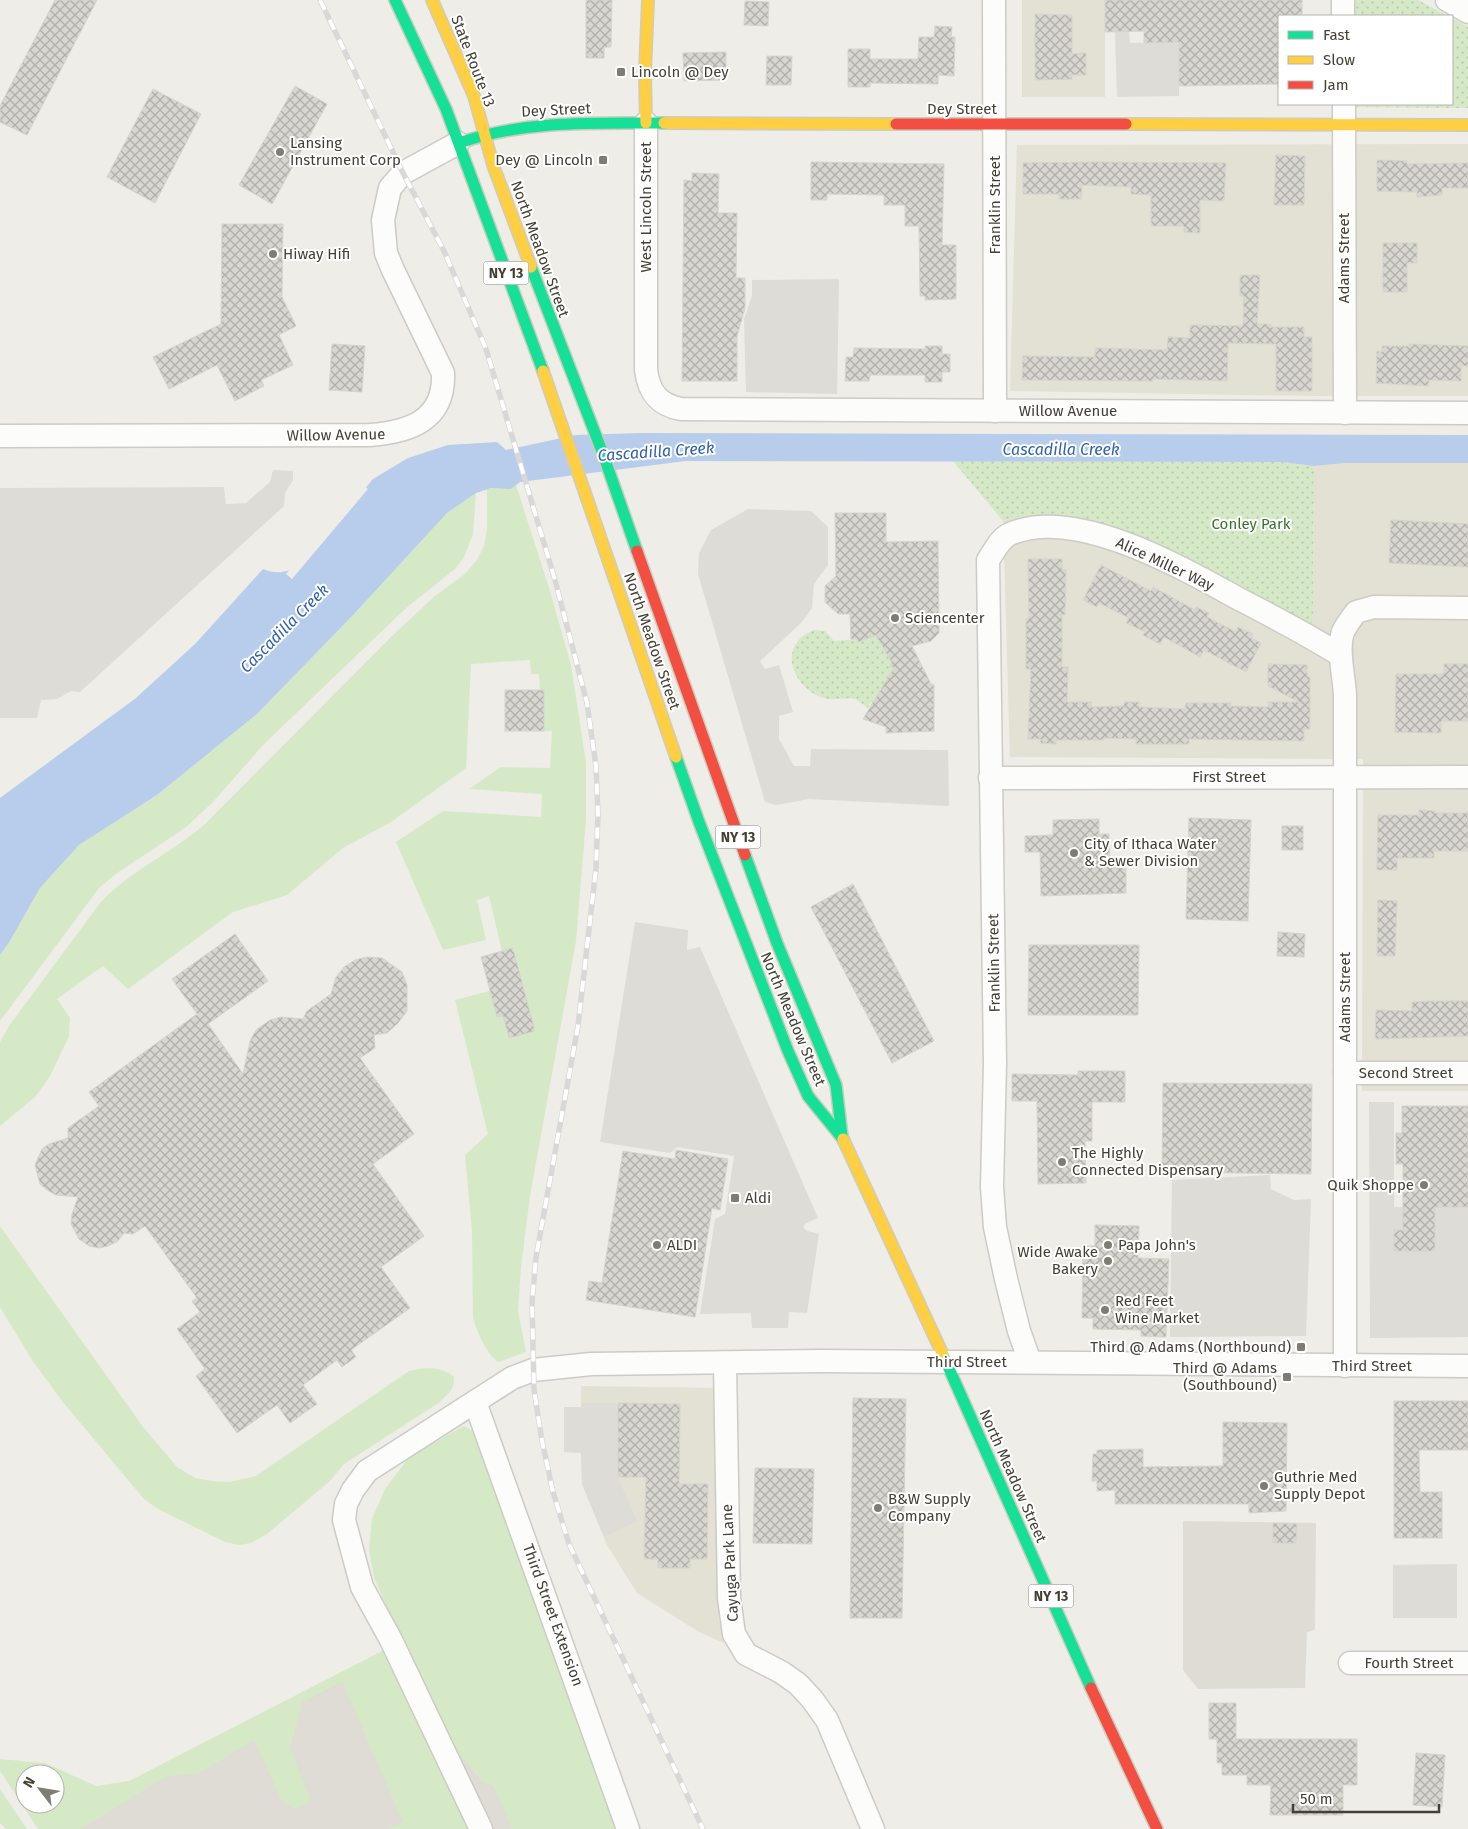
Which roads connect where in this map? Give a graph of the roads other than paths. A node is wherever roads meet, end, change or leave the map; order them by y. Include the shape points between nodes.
1 (396, 0) edge
2 (432, 0) edge
3 (648, 0) edge
4 (994, 0) edge
5 (1343, 0) edge
6 (1447, 0) edge
7 (1468, 12) edge
8 (1343, 15) edge
9 (1344, 114) edge
10 (646, 124) junction
11 (995, 124) junction
12 (1468, 125) edge
13 (483, 134) junction
14 (458, 143) junction
15 (668, 406) joint
16 (995, 411) junction
17 (1345, 413) junction
18 (1468, 413) edge
19 (0, 436) edge
20 (988, 560) joint
21 (1468, 608) edge
22 (1340, 655) junction
23 (1344, 777) junction
24 (1468, 777) edge
25 (990, 778) junction
26 (1345, 1073) junction
27 (1468, 1073) edge
28 (842, 1136) junction
29 (946, 1362) junction
30 (1030, 1362) junction
31 (725, 1363) junction
32 (1345, 1366) junction
33 (1468, 1366) edge
34 (475, 1402) junction
35 (1350, 1663) dead end
36 (1468, 1663) edge
37 (480, 1829) edge
38 (628, 1829) edge
39 (873, 1829) edge
40 (1157, 1829) edge

1 - 14 main road, NY 13 via 446,109
2 - 13 main road, State Route 13 / NY 13 via 474,96
3 - 10 main road, West Lincoln Street
4 - 11 street, Franklin Street
5 - 8 street
6 - 7 street
9 - 11 main road, Dey Street
9 - 12 main road, Dey Street
9 - 17 street, Adams Street
10 - 11 main road, Dey Street
10 - 13 main road, Dey Street via 560,124 517,127
10 - 15 street, West Lincoln Street via 646,370 648,385 656,398
11 - 16 street, Franklin Street
13 - 14 main road, Dey Street
13 - 28 main road, North Meadow Street / NY 13 via 544,304 580,391 777,943 836,1085
14 - 19 street, Willow Avenue via 403,172 390,188 382,220 386,253 443,373 443,387 431,415 398,431 370,435
14 - 28 main road, North Meadow Street / NY 13 via 554,402 687,789 756,974 808,1096
15 - 16 street, Willow Avenue via 681,409
16 - 17 street, Willow Avenue
17 - 18 street, Willow Avenue
20 - 22 street, Alice Miller Way via 1009,534 1039,527 1080,530 1175,565
20 - 25 street, Franklin Street
21 - 22 street, Adams Street via 1374,607 1356,612 1344,630
22 - 23 street, Adams Street via 1344,672
23 - 24 street, First Street
23 - 25 street, First Street
23 - 26 street, Adams Street
25 - 30 street, Franklin Street via 995,1062 992,1187 1006,1279
26 - 27 street, Second Street
26 - 32 street, Adams Street
28 - 29 main road, North Meadow Street / NY 13
29 - 30 street, Third Street
29 - 31 street, Third Street
29 - 40 main road, North Meadow Street / NY 13 via 1101,1712
30 - 32 street, Third Street
31 - 34 street, Third Street via 569,1365 534,1370 512,1378
31 - 39 street, Cayuga Park Lane via 729,1598 734,1634 746,1654 781,1672 812,1699 827,1720
32 - 33 street, Third Street
34 - 37 street, Third Street via 367,1471 352,1490 344,1520 362,1587
34 - 38 street, Third Street Extension
35 - 36 street, Fourth Street

